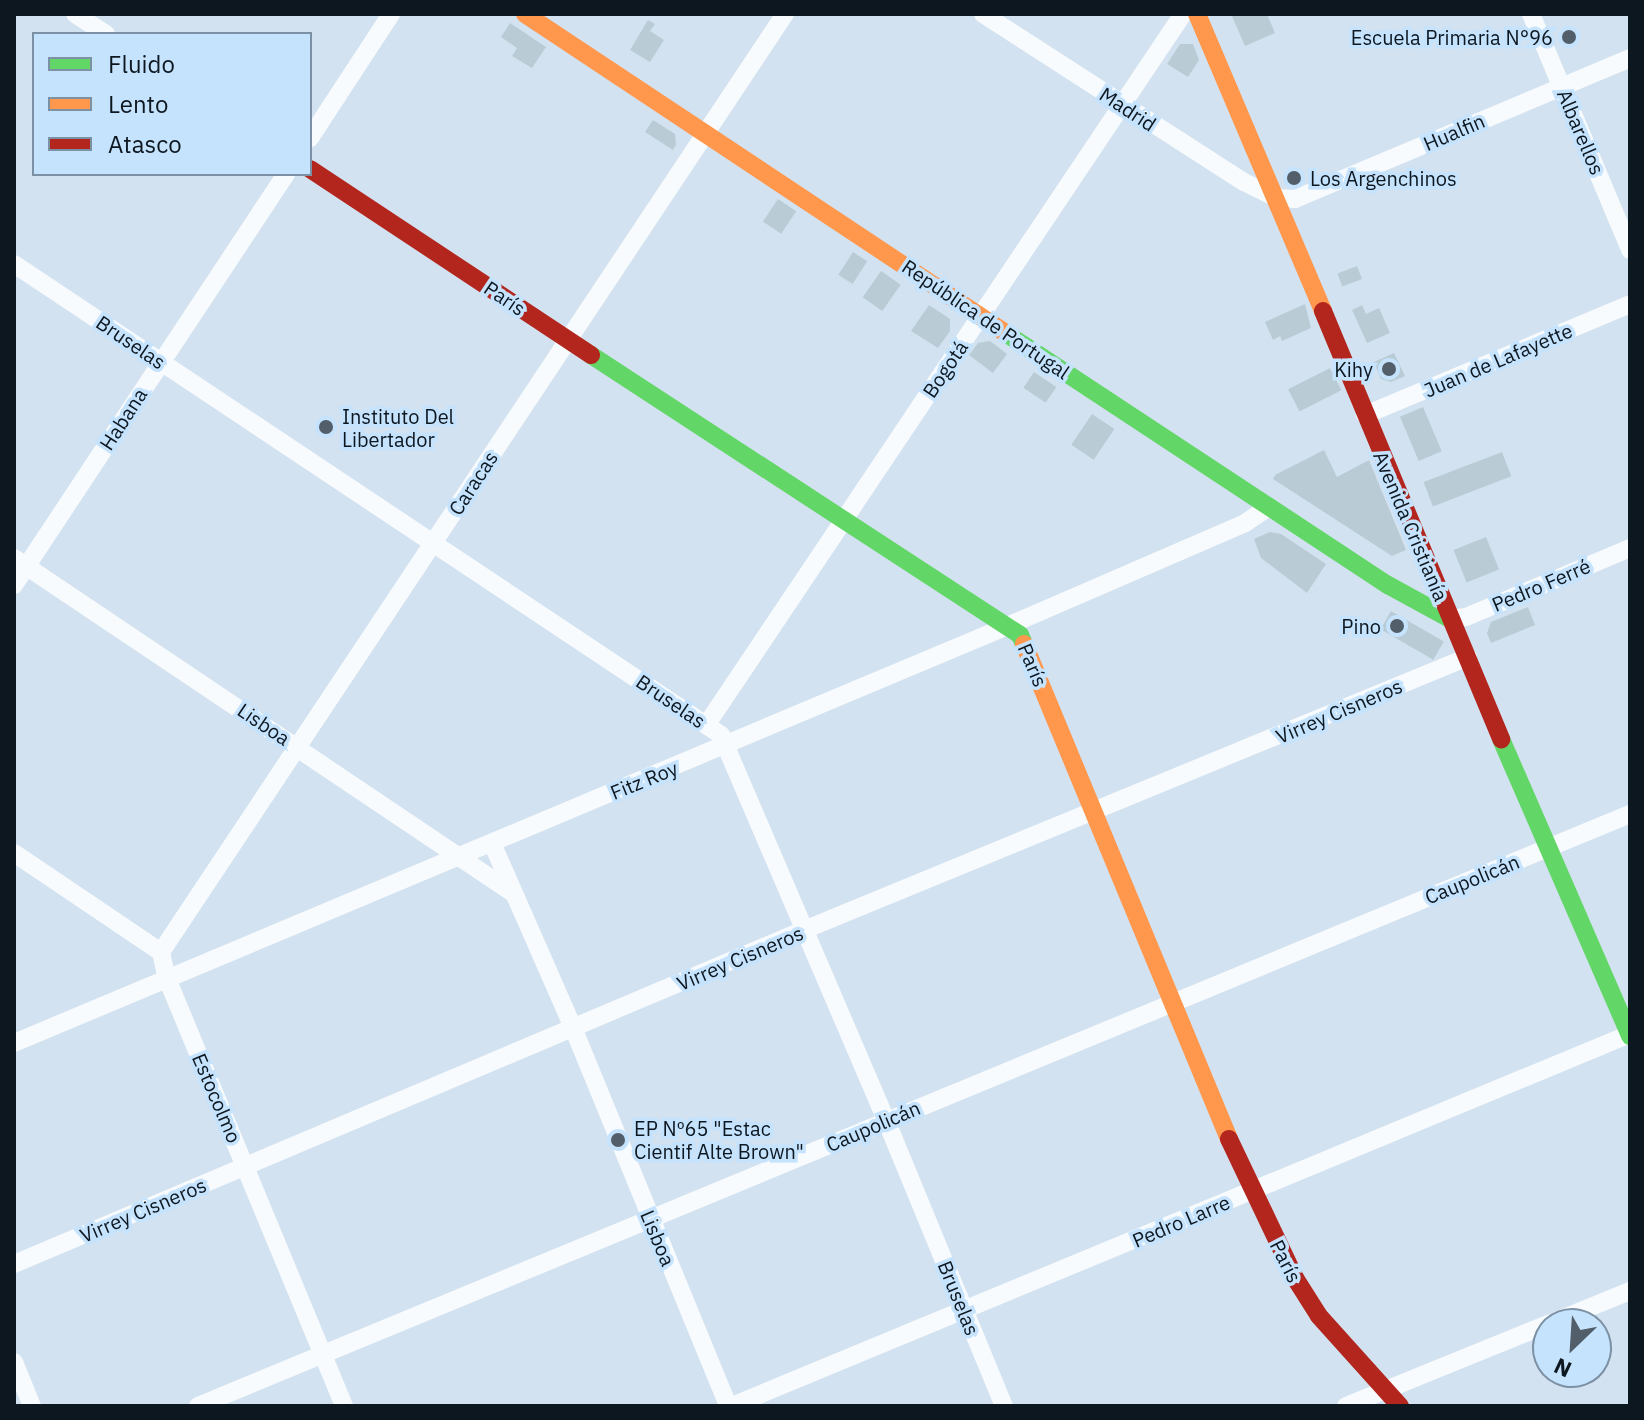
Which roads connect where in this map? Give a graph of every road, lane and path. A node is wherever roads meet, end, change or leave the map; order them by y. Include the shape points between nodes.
1 (75, 14) edge
2 (391, 14) edge
3 (525, 14) edge
4 (785, 14) edge
5 (983, 14) edge
6 (1183, 14) edge
7 (1197, 14) edge
8 (1531, 14) edge
9 (103, 32) edge
10 (1630, 58) edge
11 (1562, 86) junction
12 (1120, 104) junction
13 (706, 133) junction
14 (312, 135) edge
15 (312, 170) edge
16 (285, 176) edge
17 (1277, 198) junction
18 (1630, 250) edge
19 (14, 264) edge
20 (1630, 304) edge
21 (980, 315) junction
22 (568, 340) junction
23 (161, 362) junction
24 (1365, 415) junction
25 (1269, 507) junction
26 (843, 523) junction
27 (432, 544) junction
28 (1630, 548) edge
29 (20, 562) edge
30 (14, 585) edge
31 (1450, 619) junction
32 (1005, 627) junction
33 (1468, 657) junction
34 (707, 724) junction
35 (727, 745) junction
36 (299, 747) junction
37 (1095, 813) junction
38 (1630, 814) edge
39 (492, 843) junction
40 (1549, 847) junction
41 (14, 853) edge
42 (461, 856) junction
43 (513, 893) junction
44 (804, 930) junction
45 (161, 952) junction
46 (166, 976) junction
47 (1174, 1002) junction
48 (574, 1030) junction
49 (1630, 1035) edge
50 (14, 1043) edge
51 (886, 1120) junction
52 (246, 1167) junction
53 (1251, 1191) junction
54 (650, 1220) junction
55 (14, 1264) edge
56 (1630, 1291) edge
57 (1588, 1308) edge
58 (965, 1312) junction
59 (1532, 1330) edge
60 (322, 1354) junction
61 (14, 1362) edge
62 (1387, 1389) junction
63 (32, 1406) edge
64 (198, 1406) edge
65 (344, 1406) edge
66 (730, 1406) edge
67 (1004, 1406) edge
68 (1346, 1406) edge
69 (1400, 1406) edge

1 - 9 street
2 - 14 street
3 - 13 main road, República de Portugal
4 - 13 street, Caracas
5 - 12 street, Madrid
6 - 12 street, Bogotá
7 - 17 main road, Avenida Cristianía
8 - 11 street, Albarellos
10 - 11 street, Hualfin
11 - 17 street, Hualfin via 1295,199
11 - 18 street, Albarellos
12 - 17 street, Madrid
12 - 21 street, Bogotá
13 - 21 main road, República de Portugal
13 - 22 street, Caracas
15 - 22 main road, París
16 - 23 street, Habana
17 - 24 main road, Avenida Cristianía
19 - 23 street, Bruselas
20 - 24 street, Juan de Lafayette
21 - 25 main road, República de Portugal
21 - 26 street, Bogotá
22 - 26 main road, París
22 - 27 street, Caracas
23 - 27 street, Bruselas
23 - 29 street, Habana
24 - 31 main road, Avenida Cristianía
25 - 31 main road, República de Portugal
25 - 32 street, Fitz Roy via 1245,523
26 - 32 main road, París
26 - 34 street, Bogotá
27 - 34 street, Bruselas
27 - 36 street, Caracas
28 - 31 street, Pedro Ferré via 1466,617
29 - 30 street, Habana
29 - 36 street, Lisboa
31 - 33 main road, Avenida Cristianía
32 - 35 street, Fitz Roy
32 - 37 main road, París via 1020,635
33 - 37 street, Virrey Cisneros
33 - 40 main road, Avenida Cristianía
34 - 35 street, Bruselas
35 - 39 street, Fitz Roy
35 - 44 street, Bruselas
36 - 42 street, Lisboa
36 - 45 street, Caracas
37 - 44 street, Virrey Cisneros
37 - 47 main road, París
38 - 40 street, Caupolicán
39 - 42 street, Fitz Roy
39 - 43 street, Lisboa
40 - 47 street, Caupolicán
40 - 49 main road, Avenida Cristianía
41 - 45 street
42 - 43 street, Lisboa
42 - 46 street, Fitz Roy
43 - 48 street, Lisboa
44 - 48 street, Virrey Cisneros
44 - 51 street, Bruselas
45 - 46 street, Estocolmo
46 - 50 street, Fitz Roy
46 - 52 street, Estocolmo
47 - 51 street, Caupolicán
47 - 53 main road, París
48 - 52 street, Virrey Cisneros
48 - 54 street, Lisboa
49 - 53 street, Pedro Larre
51 - 54 street, Caupolicán
51 - 58 street, Bruselas
52 - 55 street, Virrey Cisneros
52 - 60 street, Estocolmo
53 - 58 street, Pedro Larre
53 - 62 main road, París via 1305,1296
54 - 60 street, Caupolicán
54 - 66 street, Lisboa
56 - 57 street
58 - 66 street, Pedro Larre
58 - 67 street, Bruselas
59 - 62 street
60 - 64 street, Caupolicán
60 - 65 street, Estocolmo
61 - 63 street
62 - 68 street
62 - 69 main road, París

